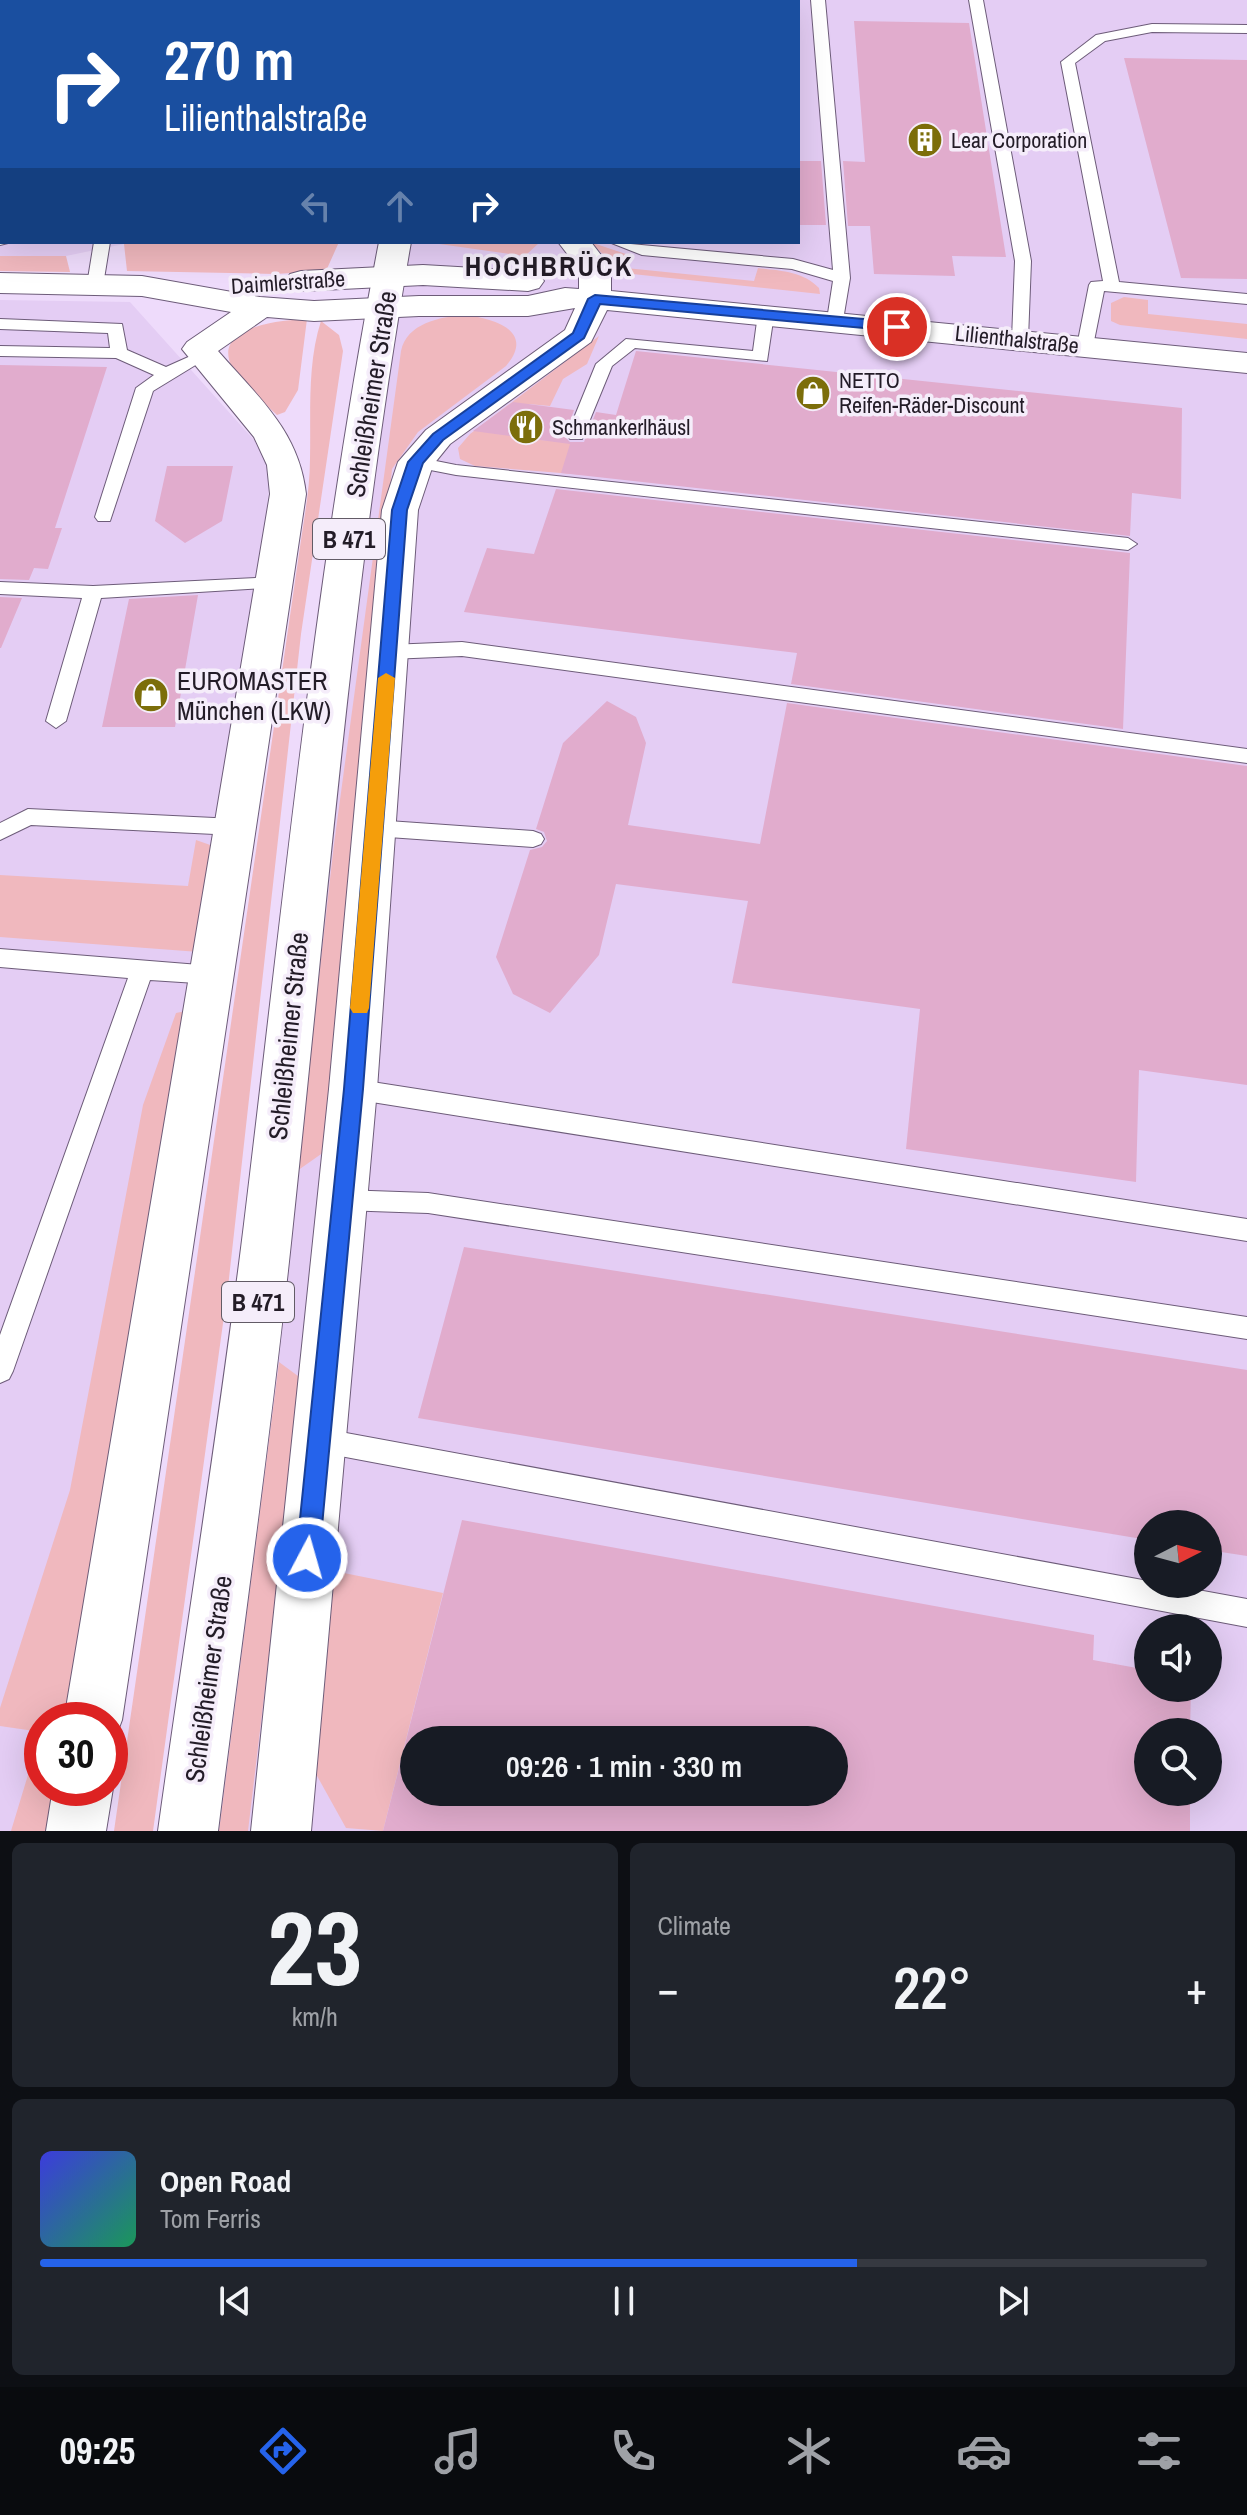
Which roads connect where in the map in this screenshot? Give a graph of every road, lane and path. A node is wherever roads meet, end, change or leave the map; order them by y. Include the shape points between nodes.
1 (818, 0) edge
2 (976, 0) edge
3 (1247, 29) edge
4 (102, 244) edge
5 (395, 244) edge
6 (576, 244) edge
7 (623, 244) edge
8 (842, 278) junction
9 (0, 283) edge
10 (95, 285) junction
11 (1112, 286) junction
12 (387, 292) junction
13 (187, 293) junction
14 (595, 299) junction
15 (1247, 299) edge
16 (260, 307) junction
17 (766, 314) junction
18 (835, 320) junction
19 (0, 324) edge
20 (1020, 339) junction
21 (1085, 346) junction
22 (0, 351) edge
23 (119, 353) junction
24 (190, 359) junction
25 (1247, 363) edge
26 (576, 435) dead end
27 (416, 462) junction
28 (104, 517) dead end
29 (1128, 544) dead end
30 (274, 583) junction
31 (0, 588) edge
32 (93, 592) junction
33 (389, 652) junction
34 (56, 721) dead end
35 (1247, 756) edge
36 (235, 827) junction
37 (374, 828) junction
38 (0, 832) edge
39 (533, 839) dead end
40 (0, 958) edge
41 (142, 971) junction
42 (212, 975) junction
43 (353, 1089) junction
44 (342, 1200) junction
45 (1247, 1230) edge
46 (1247, 1328) edge
47 (0, 1371) edge
48 (319, 1440) junction
49 (1247, 1613) edge
50 (96, 1702) edge
51 (80, 1806) edge
52 (76, 1831) edge
53 (188, 1831) edge
54 (281, 1831) edge

1 - 8 lane
2 - 20 lane via 1023,261
3 - 11 lane via 1152,28 1101,38 1068,62
4 - 10 lane
5 - 12 street, Schleißheimer Straße / B 471
6 - 14 street via 595,268
7 - 8 lane via 793,264
8 - 18 lane
9 - 10 street, Daimlerstraße
10 - 13 street, Daimlerstraße
11 - 15 lane
11 - 21 lane via 1097,285
12 - 13 street, Daimlerstraße via 243,283
12 - 14 street, Lilienthalstraße via 515,306
12 - 16 street, Daimlerstraße via 314,311
12 - 53 street, Schleißheimer Straße / B 471 via 317,771 268,1228
13 - 16 street, Daimlerstraße
13 - 24 street via 177,319
14 - 17 street, Lilienthalstraße
14 - 27 street, Schleißheimer Straße via 579,335 438,437
16 - 24 street
17 - 18 street, Lilienthalstraße
17 - 26 lane via 761,357 632,343 604,364
18 - 20 street, Lilienthalstraße
19 - 23 lane via 116,328
20 - 21 street, Lilienthalstraße
21 - 25 street, Lilienthalstraße
22 - 23 lane
23 - 24 lane
24 - 28 lane via 145,388
24 - 30 street via 270,434 285,465 288,494
27 - 29 lane
27 - 33 street, Schleißheimer Straße via 400,510
30 - 32 lane
30 - 36 street
31 - 32 lane
32 - 34 lane
33 - 35 lane via 462,649
33 - 37 street, Schleißheimer Straße
36 - 38 lane via 28,817
36 - 42 street
37 - 39 lane
37 - 43 street, Schleißheimer Straße
40 - 41 lane
41 - 42 lane
41 - 47 lane
42 - 50 street
43 - 44 street, Schleißheimer Straße
43 - 45 lane
44 - 46 lane via 428,1203
44 - 48 street, Schleißheimer Straße
48 - 49 lane
48 - 54 street, Schleißheimer Straße
51 - 52 street

